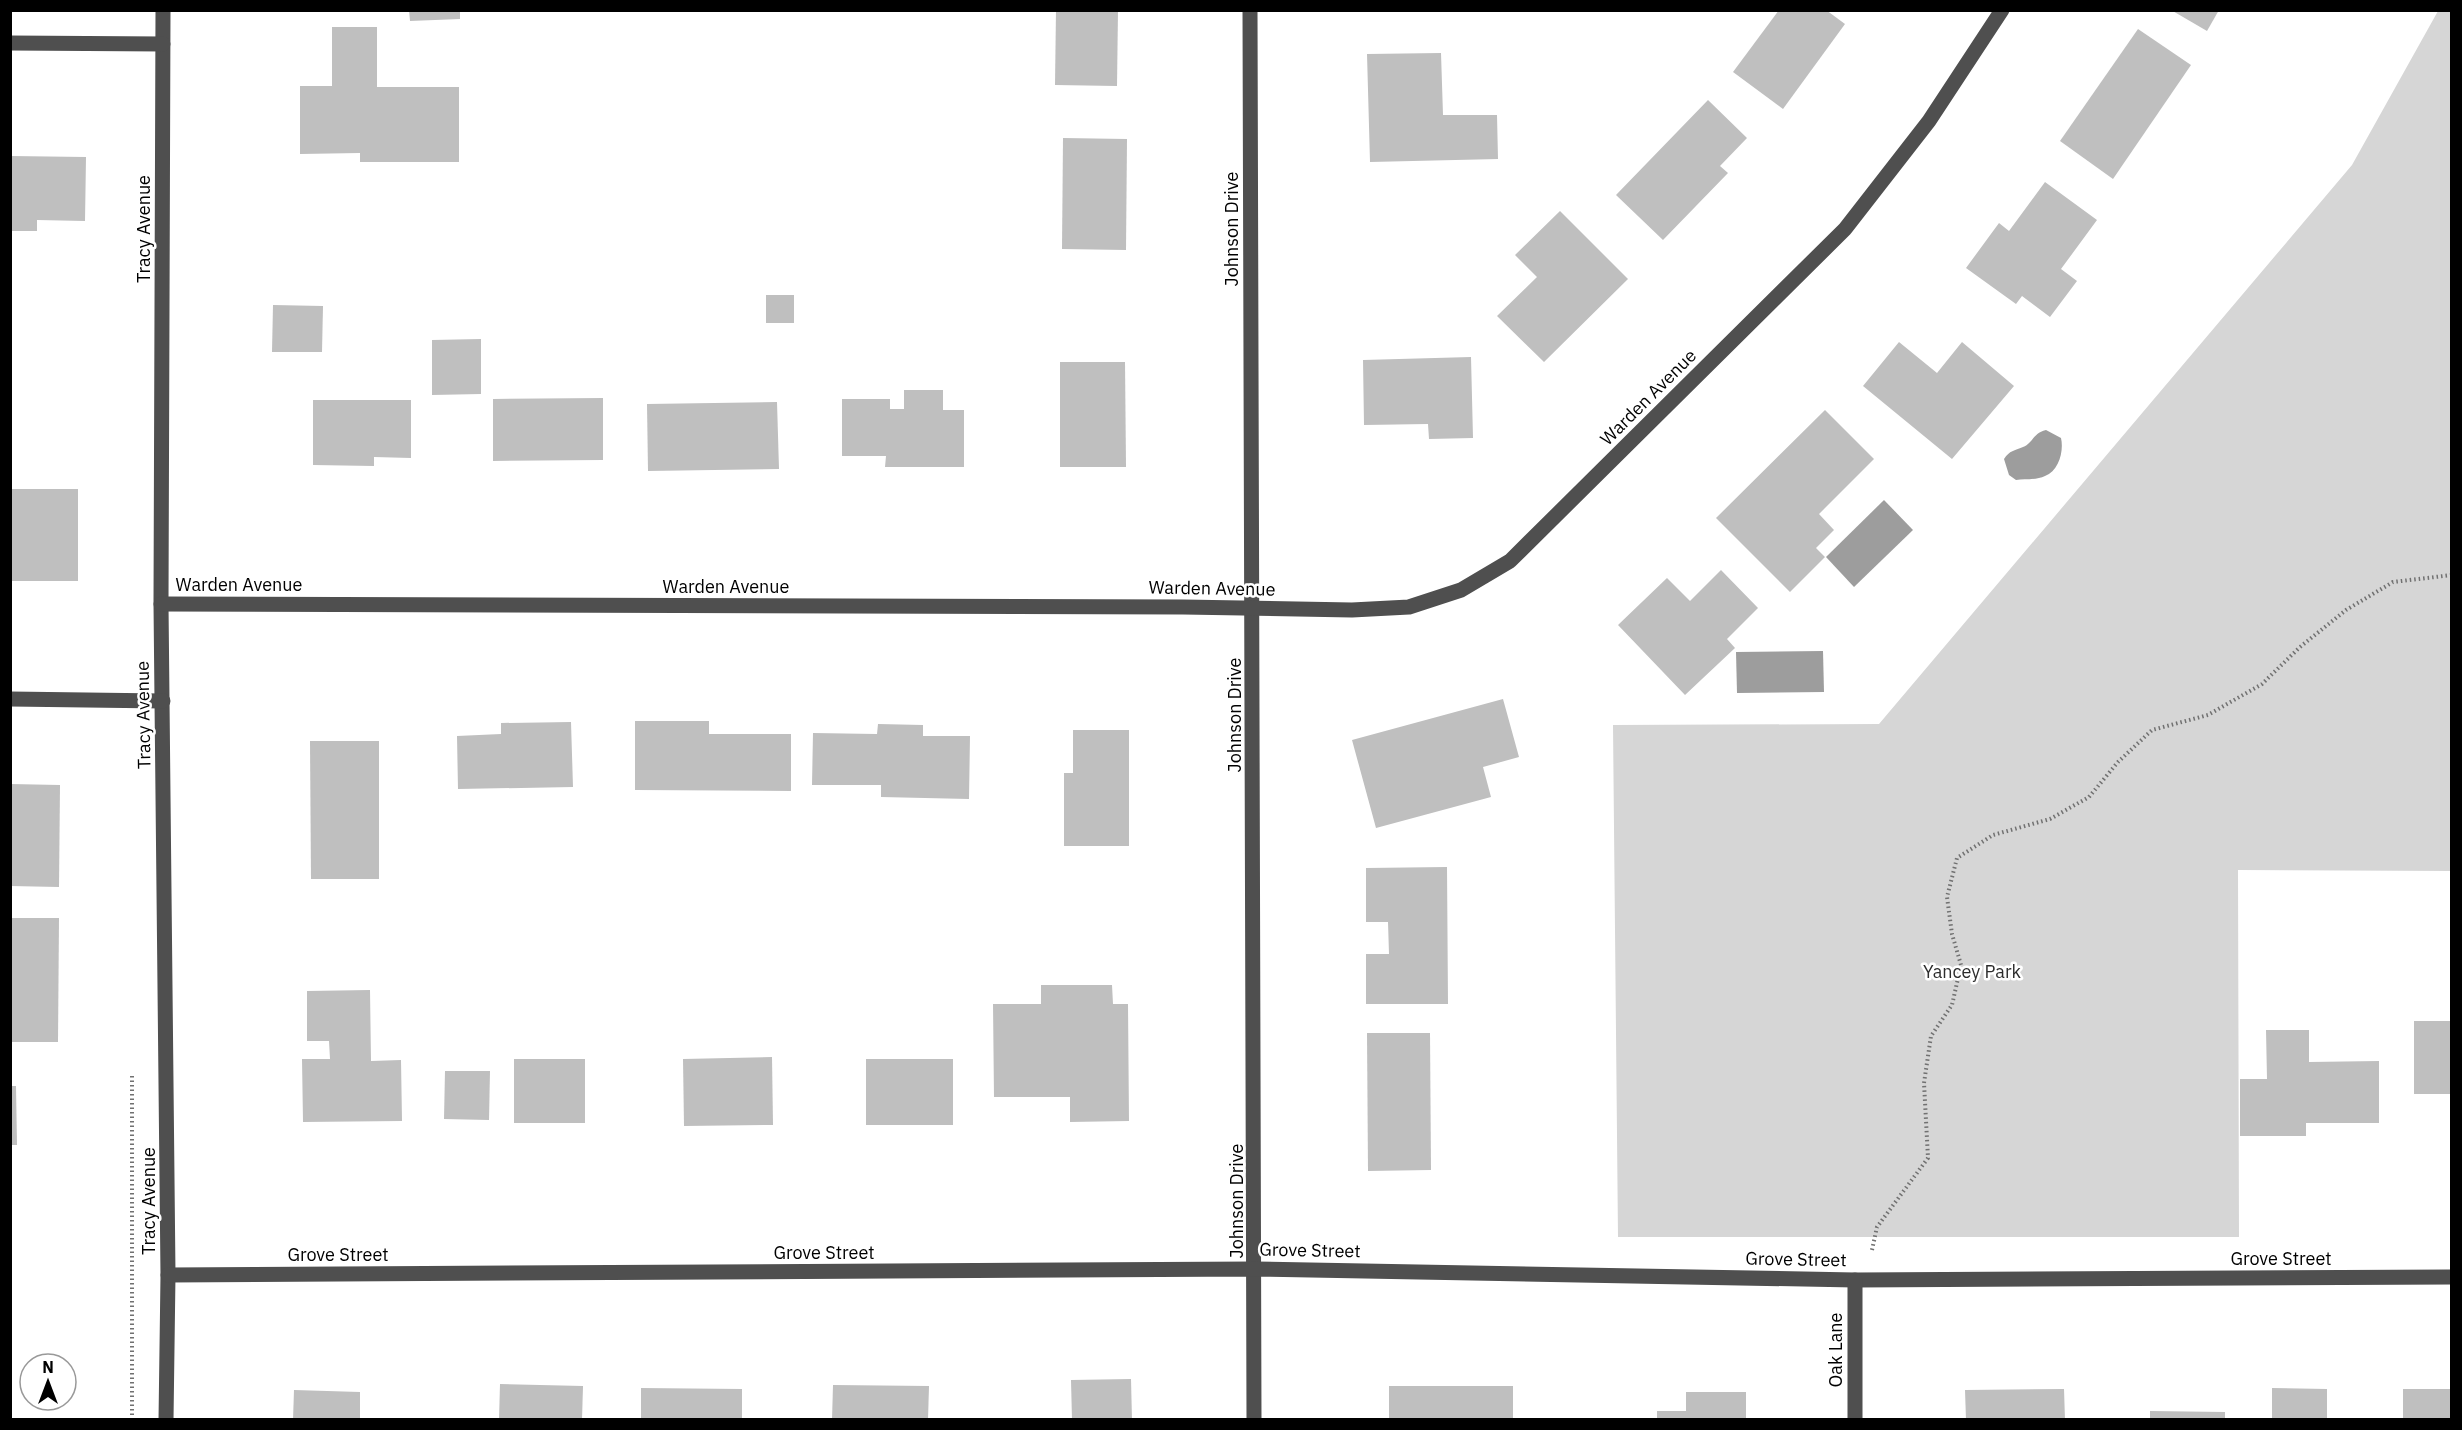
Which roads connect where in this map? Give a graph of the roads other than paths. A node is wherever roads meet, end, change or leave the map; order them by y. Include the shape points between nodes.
1 (163, 10) edge
2 (1250, 10) edge
3 (2002, 10) edge
4 (10, 43) edge
5 (163, 44) junction
6 (161, 604) junction
7 (1252, 608) junction
8 (10, 699) edge
9 (163, 701) junction
10 (1255, 1269) junction
11 (168, 1275) junction
12 (2451, 1277) edge
13 (1855, 1280) junction
14 (166, 1419) edge
15 (1254, 1419) edge
16 (1855, 1419) edge

1 - 5 street, Tracy Avenue
2 - 7 street, Johnson Drive
3 - 7 street, Warden Avenue via 1929,121 1845,229 1510,561 1461,590 1409,607
4 - 5 street
5 - 6 street, Tracy Avenue
6 - 7 street, Warden Avenue
6 - 9 street, Tracy Avenue
7 - 10 street, Johnson Drive
8 - 9 street
9 - 11 street, Tracy Avenue
10 - 11 street, Grove Street
10 - 13 street, Grove Street
10 - 15 street, Johnson Drive
11 - 14 street, Tracy Avenue
12 - 13 street, Grove Street
13 - 16 street, Oak Lane

